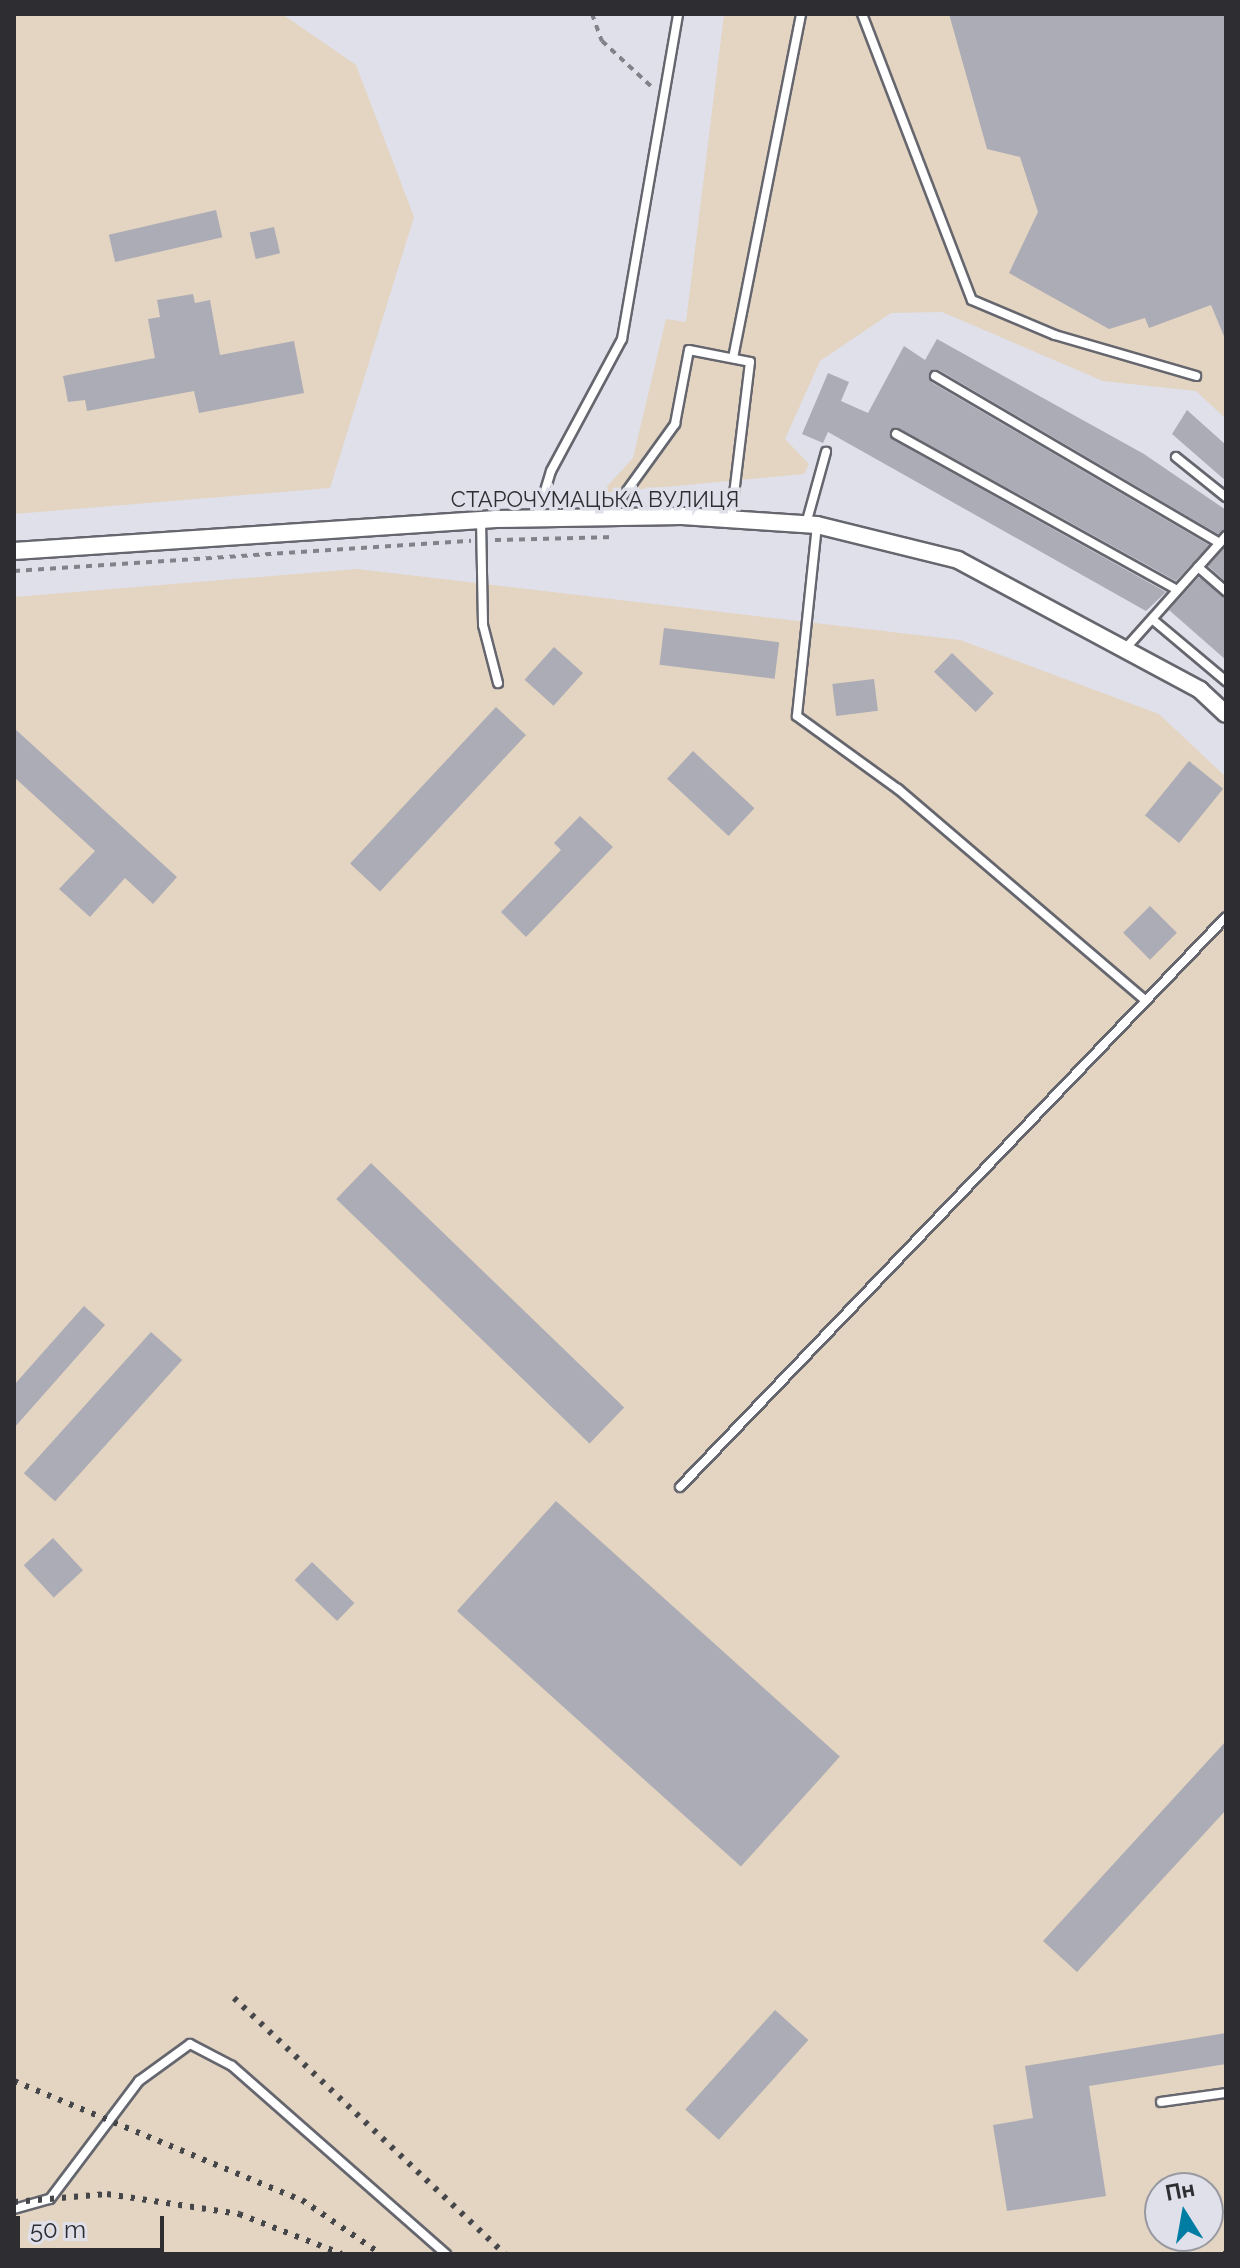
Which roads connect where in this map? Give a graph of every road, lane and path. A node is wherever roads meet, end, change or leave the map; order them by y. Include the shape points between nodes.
1 (592, 14) edge
2 (678, 14) edge
3 (801, 14) edge
4 (862, 14) edge
5 (663, 98) junction
6 (733, 358) junction
7 (935, 376) dead end
8 (1196, 376) dead end
9 (896, 434) dead end
10 (826, 452) dead end
11 (1176, 457) dead end
12 (1226, 497) edge
13 (608, 517) junction
14 (537, 518) junction
15 (730, 519) junction
16 (481, 520) junction
17 (812, 524) junction
18 (631, 536) dead end
19 (1223, 539) edge
20 (479, 541) junction
21 (14, 551) edge
22 (1198, 567) junction
23 (14, 571) edge
24 (1177, 590) junction
25 (1226, 591) edge
26 (1152, 619) junction
27 (1124, 650) junction
28 (1226, 681) edge
29 (498, 683) dead end
30 (1226, 714) edge
31 (1226, 917) edge
32 (1145, 1000) junction
33 (680, 1487) dead end
34 (1226, 2093) edge
35 (1161, 2102) dead end
36 (14, 2209) edge
37 (446, 2254) edge

1 - 5 path via 602,41
2 - 5 lane
3 - 6 lane
4 - 8 lane via 972,300 1055,335
5 - 14 lane via 622,339 551,471
6 - 13 lane via 689,350 675,424
6 - 15 lane via 750,362
7 - 19 lane
9 - 24 lane
10 - 17 lane
11 - 12 lane
13 - 14 street, СТАРОЧУМАЦЬКА ВУЛИЦЯ
13 - 15 street, СТАРОЧУМАЦЬКА ВУЛИЦЯ
14 - 16 street, СТАРОЧУМАЦЬКА ВУЛИЦЯ
15 - 17 street, СТАРОЧУМАЦЬКА ВУЛИЦЯ
16 - 20 lane
16 - 21 street, СТАРОЧУМАЦЬКА ВУЛИЦЯ
17 - 27 street, СТАРОЧУМАЦЬКА ВУЛИЦЯ via 958,560
17 - 32 lane via 797,716 898,789
18 - 20 path
19 - 22 lane
20 - 23 path
20 - 29 lane via 483,625
22 - 24 lane
22 - 25 lane
24 - 26 lane
26 - 27 lane
26 - 28 lane
27 - 30 street, СТАРОЧУМАЦЬКА ВУЛИЦЯ via 1200,690
31 - 32 lane
32 - 33 lane
34 - 35 lane
36 - 37 lane via 50,2199 139,2081 190,2044 232,2066

